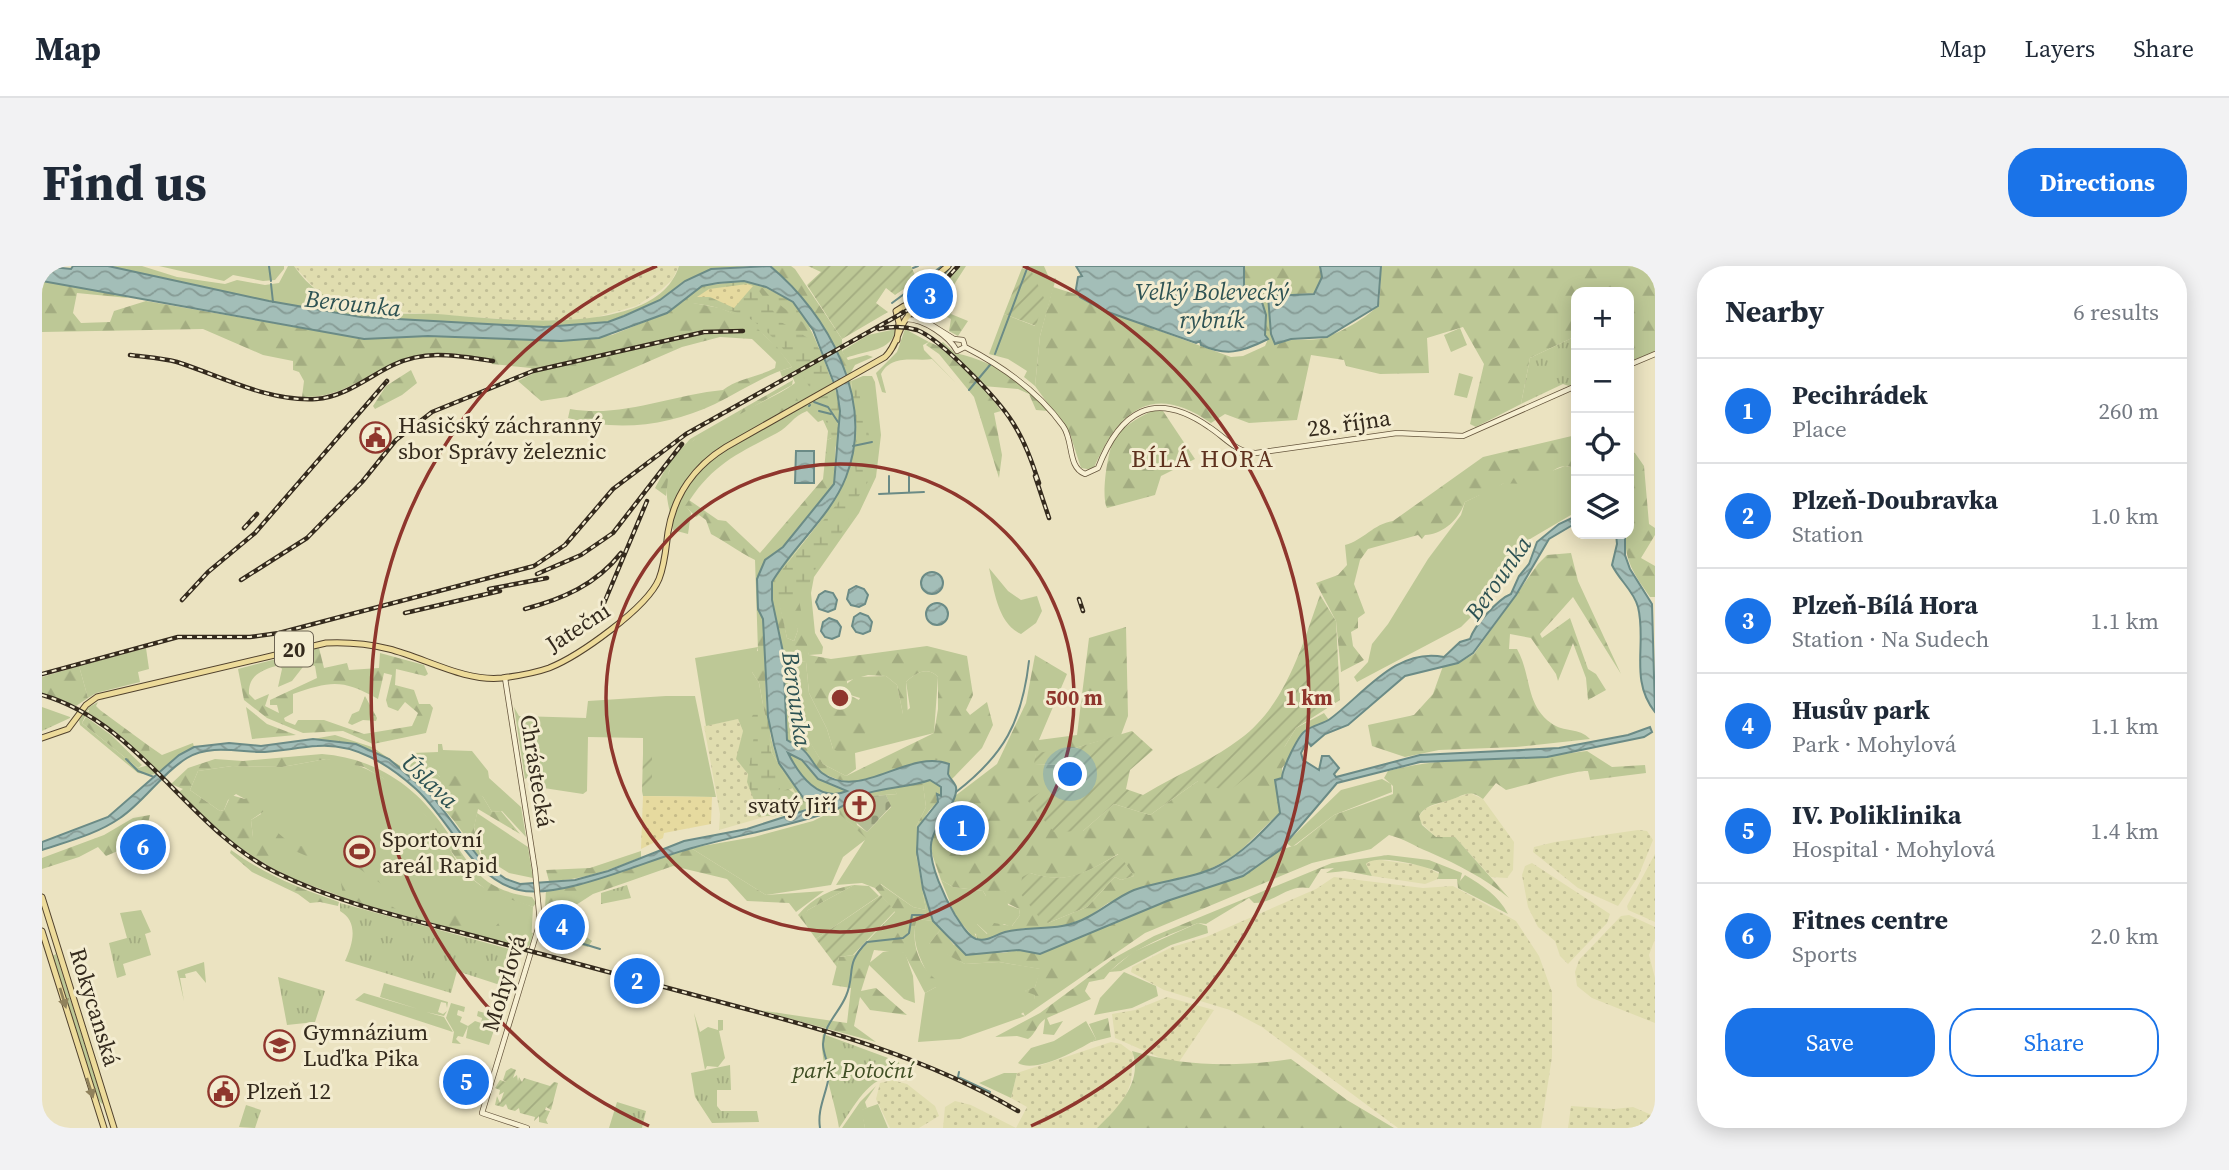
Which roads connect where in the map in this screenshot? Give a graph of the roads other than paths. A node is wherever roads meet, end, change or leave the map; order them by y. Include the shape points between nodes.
1 (948, 266) edge
2 (920, 289) junction
3 (901, 306) junction
4 (909, 309) junction
5 (897, 316) junction
6 (905, 319) junction
7 (897, 340) junction
8 (958, 340) junction
9 (954, 345) junction
10 (965, 347) junction
11 (1655, 354) edge
12 (1634, 363) edge
13 (1571, 388) edge
14 (505, 678) junction
15 (42, 738) edge
16 (42, 897) edge
17 (539, 901) joint
18 (42, 931) edge
19 (104, 1128) edge
20 (114, 1128) edge
21 (527, 1128) edge

1 - 2 main road
2 - 3 main road
2 - 4 main road via 909,299
3 - 4 main road
3 - 5 main road
4 - 6 main road, 20
4 - 8 main road
5 - 6 main road
5 - 7 main road
6 - 7 main road, Jateční / 20
6 - 9 main road via 921,323
7 - 14 main road, Jateční / 20 via 888,355 718,452 694,474 671,516 660,577 640,606 556,664
8 - 9 main road
8 - 10 main road via 964,341
9 - 10 main road via 959,351
10 - 13 main road, 28. října via 1019,379 1037,396 1067,432 1075,467 1088,474 1095,472 1111,437 1140,412 1156,407 1185,411 1238,449 1256,453 1393,434 1463,436
11 - 12 main road
14 - 15 main road, Jateční / 20 via 482,678 388,649 326,643 97,697 68,729
14 - 17 main road, Chrástecká
16 - 20 main road, Rokycanská
17 - 21 main road, Mohylová via 537,938 482,1113
18 -> 19 main road, Rokycanská

